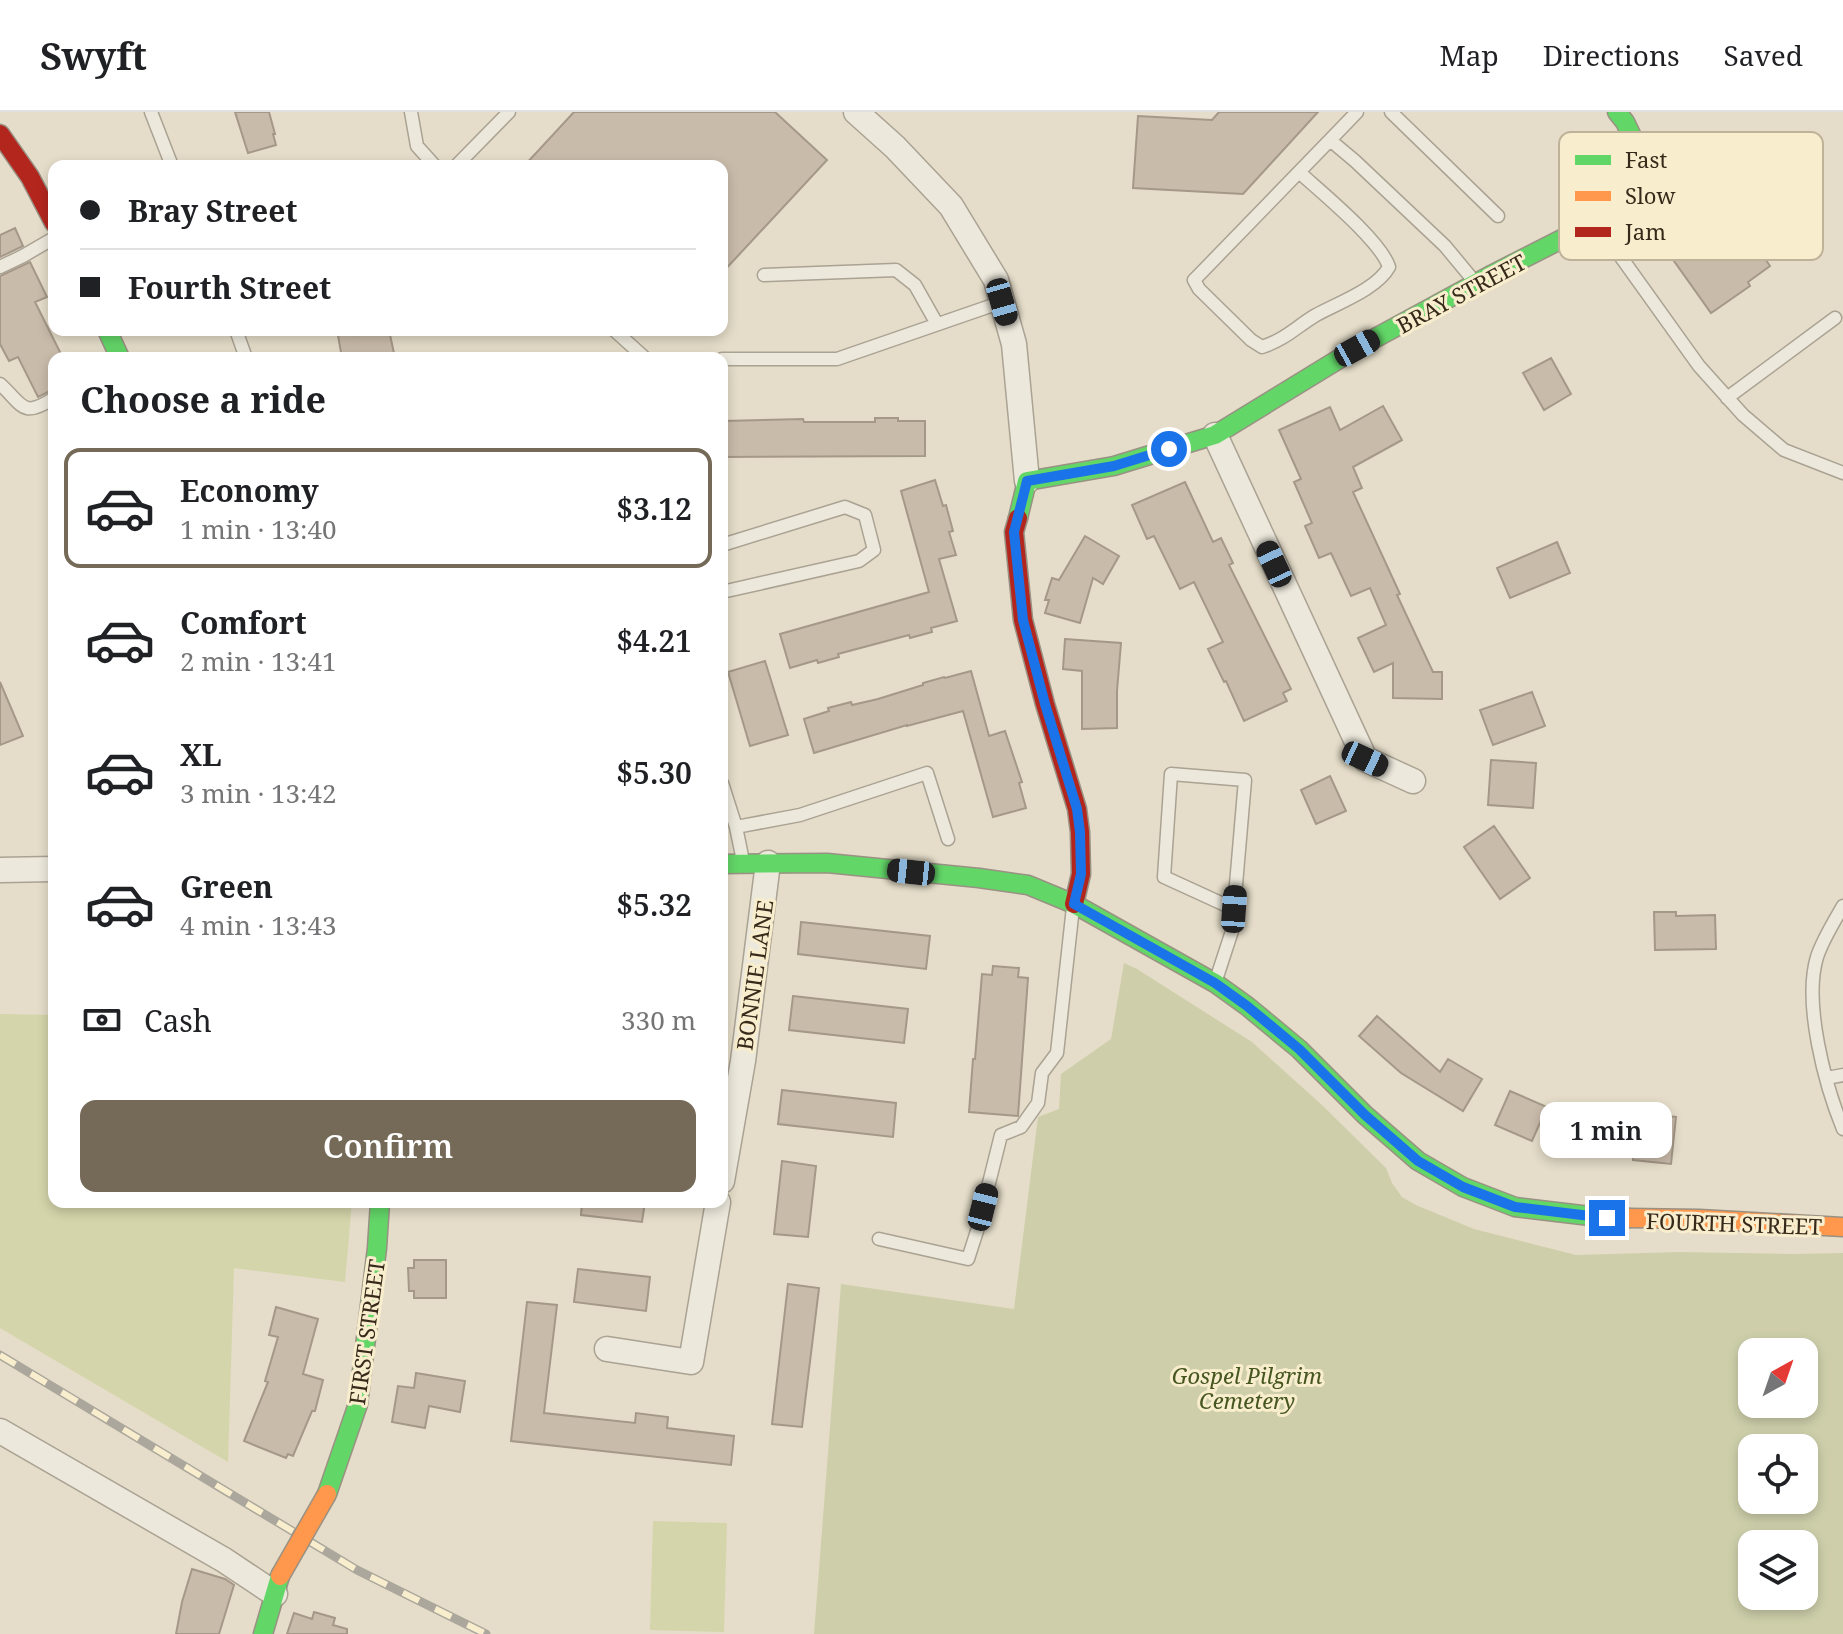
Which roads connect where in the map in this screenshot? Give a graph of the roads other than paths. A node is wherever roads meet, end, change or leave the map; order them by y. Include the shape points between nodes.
1 (151, 112) edge
2 (411, 112) edge
3 (509, 112) edge
4 (856, 112) edge
5 (1357, 112) edge
6 (1391, 112) edge
7 (1617, 112) edge
8 (1630, 132) edge
9 (0, 134) edge
10 (1330, 140) junction
11 (170, 160) edge
12 (430, 160) edge
13 (462, 160) edge
14 (1299, 172) junction
15 (48, 212) edge
16 (1498, 216) dead end
17 (48, 241) edge
18 (1559, 242) edge
19 (1623, 260) edge
20 (0, 267) edge
21 (764, 275) dead end
22 (1475, 284) junction
23 (1002, 302) junction
24 (1835, 318) dead end
25 (937, 324) junction
26 (621, 336) edge
27 (638, 352) edge
28 (728, 359) edge
29 (0, 384) edge
30 (1727, 398) junction
31 (48, 401) edge
32 (1215, 435) junction
33 (1843, 473) edge
34 (1027, 481) junction
35 (728, 543) edge
36 (728, 591) edge
37 (1413, 781) dead end
38 (728, 802) edge
39 (736, 827) junction
40 (948, 839) dead end
41 (743, 863) junction
42 (768, 863) junction
43 (728, 864) edge
44 (48, 869) edge
45 (0, 870) edge
46 (1074, 904) junction
47 (1843, 906) edge
48 (1234, 909) junction
49 (1215, 983) junction
50 (1843, 1075) edge
51 (1827, 1078) junction
52 (1843, 1129) edge
53 (728, 1147) edge
54 (380, 1208) edge
55 (717, 1208) edge
56 (1843, 1227) edge
57 (879, 1239) dead end
58 (607, 1349) dead end
59 (0, 1431) edge
60 (278, 1585) junction
61 (263, 1634) edge

1 - 11 lane
2 - 12 lane via 417,146
3 - 13 lane
4 - 23 street via 951,206 996,280
5 - 10 lane
6 - 16 lane
7 - 8 street, BRAY STREET
9 - 15 street
10 - 14 lane
10 - 22 lane via 1445,246
14 - 14 lane via 1369,238 1389,267 1365,288 1262,347 1194,280
17 - 20 lane
18 - 22 street, BRAY STREET
19 - 30 lane
21 - 25 lane via 896,270 915,285
22 - 32 street, BRAY STREET
23 - 25 lane
23 - 34 street via 1014,344
24 - 30 lane
25 - 28 lane via 837,359
26 - 27 lane
29 - 31 lane via 23,408
30 - 33 lane via 1784,450
32 - 34 street, BRAY STREET via 1114,466
32 - 37 street via 1365,759
34 - 46 street via 1014,532 1023,620 1077,809 1081,874
35 - 36 lane via 845,507 865,515 874,550 859,561
38 - 39 lane
39 - 40 lane via 800,815 927,773
39 - 41 lane
41 - 42 street, FOURTH STREET
41 - 43 street, FOURTH STREET
42 - 46 street, FOURTH STREET via 827,863 979,878 1028,885
42 - 53 street, BONNIE LANE
44 - 45 street
46 - 49 street, FOURTH STREET
46 - 57 lane via 1057,1053 1042,1073 1038,1103 1021,1127 1001,1135 968,1259
47 - 51 lane via 1817,957 1813,985
48 - 48 lane via 1245,780 1171,774 1164,877
48 - 49 lane
49 - 56 street, FOURTH STREET via 1274,1027 1418,1161 1463,1187 1515,1207 1607,1218
50 - 51 lane
51 - 52 lane
54 - 60 street, FIRST STREET, bridge via 358,1404 327,1494
55 - 58 street via 691,1362
59 - 60 street via 224,1560
60 - 61 street, FIRST STREET

